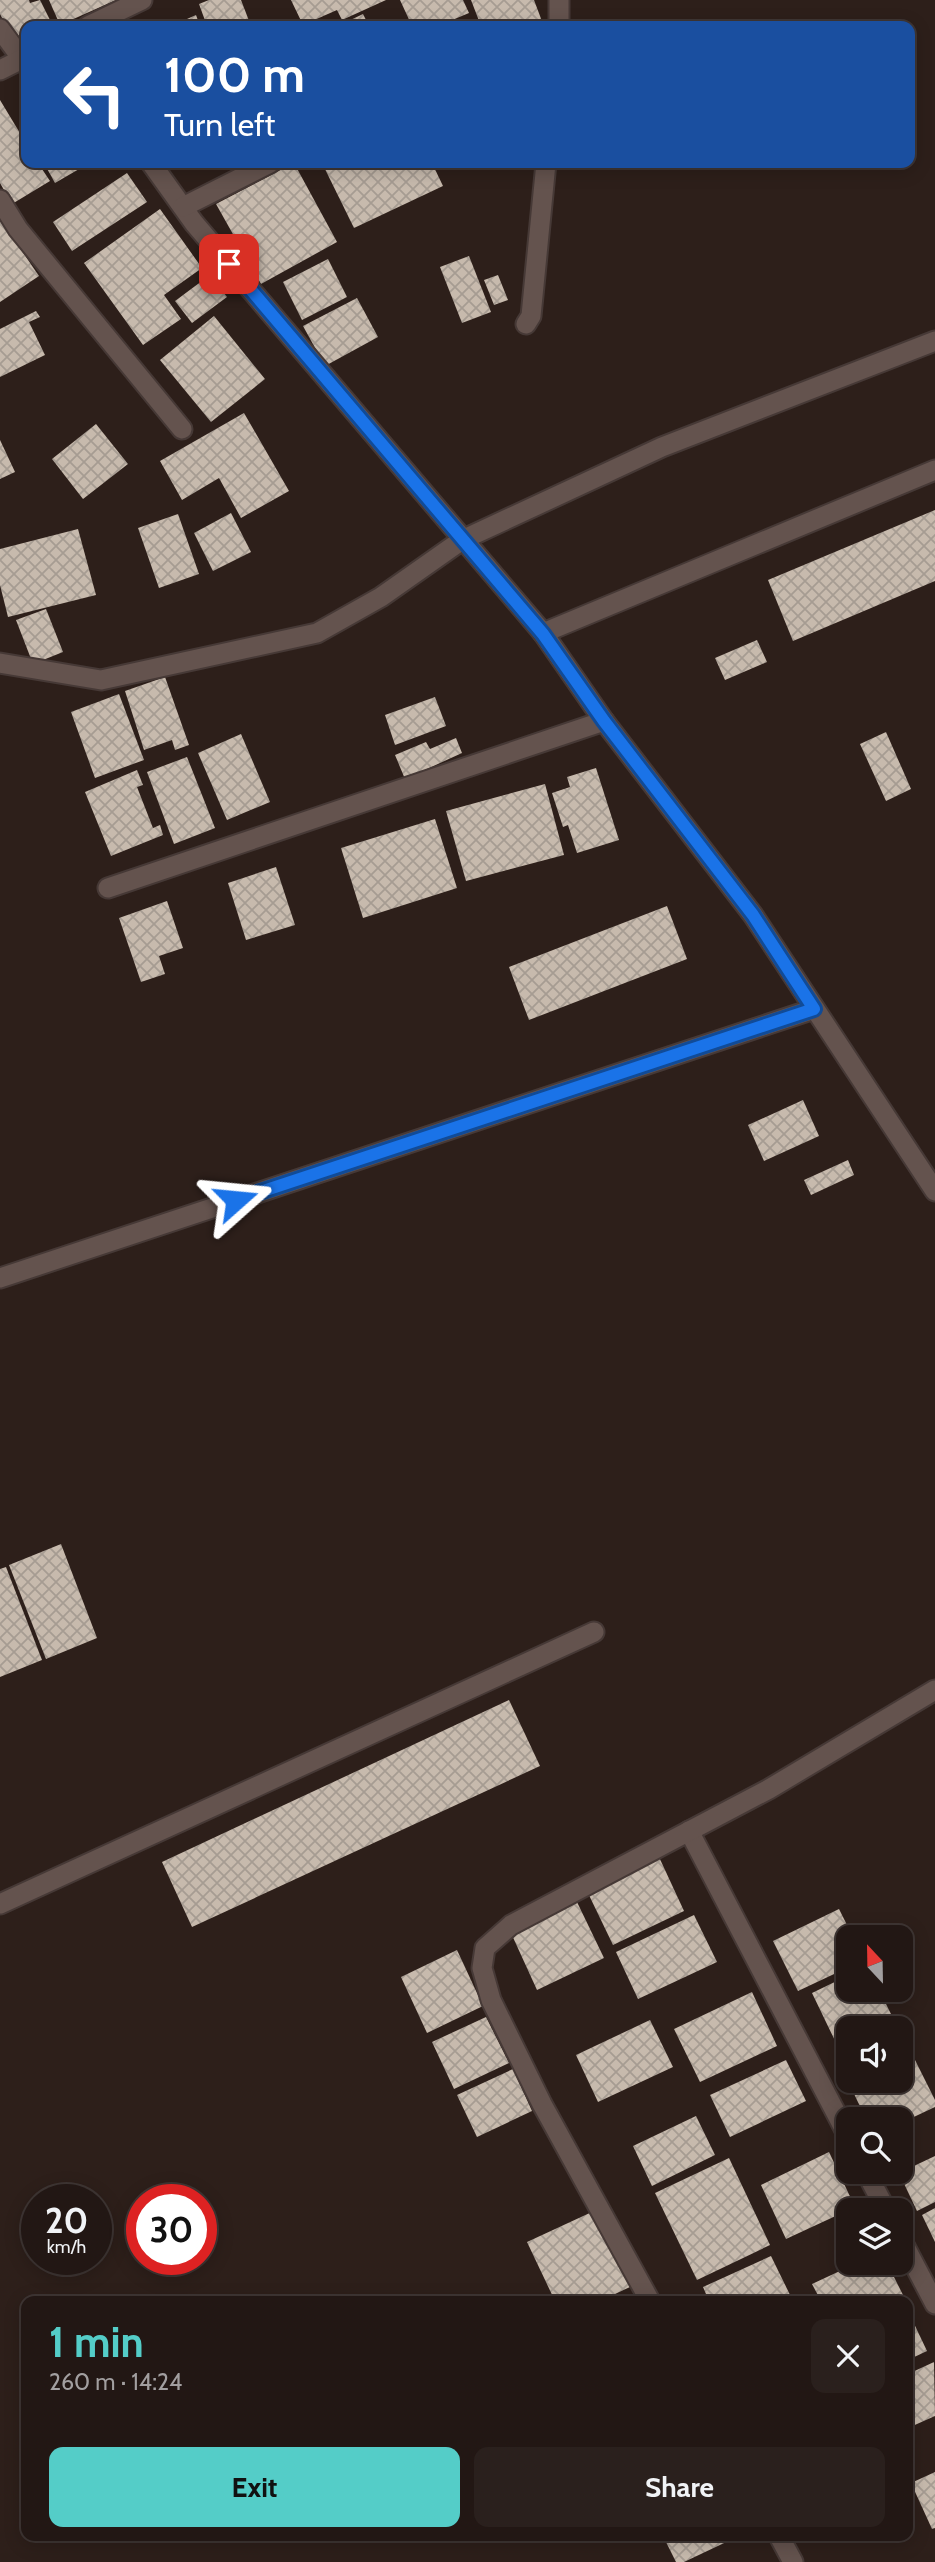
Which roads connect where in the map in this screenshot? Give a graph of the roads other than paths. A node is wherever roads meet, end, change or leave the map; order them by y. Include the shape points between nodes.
1 (142, 0) edge
2 (559, 0) edge
3 (98, 21) edge
4 (559, 21) edge
5 (0, 29) edge
6 (21, 54) edge
7 (21, 59) edge
8 (0, 69) edge
9 (155, 168) edge
10 (260, 168) edge
11 (546, 168) edge
12 (0, 200) edge
13 (183, 207) junction
14 (526, 324) dead end
15 (935, 341) edge
16 (183, 429) dead end
17 (935, 470) edge
18 (462, 540) junction
19 (543, 634) junction
20 (0, 663) edge
21 (604, 721) junction
22 (108, 888) dead end
23 (814, 1009) junction
24 (935, 1191) edge
25 (0, 1278) edge
26 (594, 1632) dead end
27 (935, 1690) edge
28 (689, 1831) junction
29 (0, 1904) edge
30 (836, 2113) edge
31 (913, 2262) edge
32 (647, 2296) edge
33 (935, 2304) edge
34 (782, 2541) edge
35 (793, 2562) edge

1 - 3 street
2 - 4 street
5 - 6 street
7 - 8 street
9 - 13 street
10 - 13 street
11 - 14 street via 531,316
12 - 16 street via 18,229
13 - 18 street
15 - 18 street via 662,447
17 - 19 street
18 - 19 street
18 - 20 street via 381,597 317,633 101,680
19 - 21 street
21 - 22 street
21 - 23 street via 753,915
23 - 24 street
23 - 25 street
26 - 29 street
27 - 28 street
28 - 30 street
28 - 32 street via 511,1925 485,1948 481,1968 491,2000 542,2104
31 - 33 street
34 - 35 street

